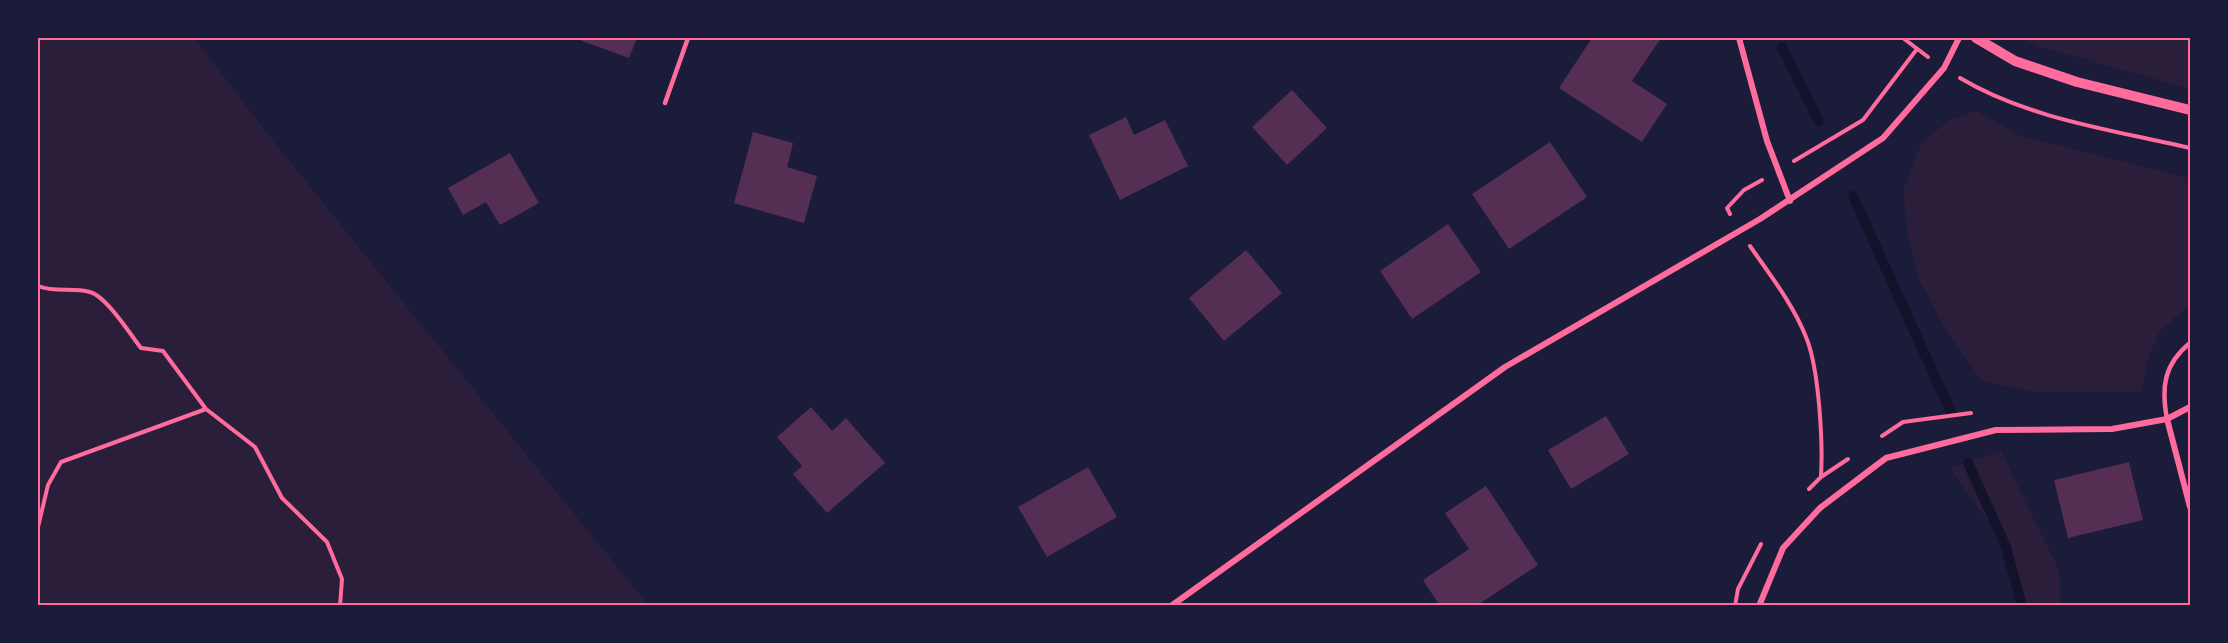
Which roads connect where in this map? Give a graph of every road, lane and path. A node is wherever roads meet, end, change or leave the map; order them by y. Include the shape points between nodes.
1 (688, 38) edge
2 (1739, 38) edge
3 (1903, 38) edge
4 (1959, 38) edge
5 (1976, 38) edge
6 (1917, 49) junction
7 (1944, 68) junction
8 (665, 103) dead end
9 (2190, 110) edge
10 (2190, 148) edge
11 (1778, 170) junction
12 (1790, 201) junction
13 (1738, 230) junction
14 (38, 286) edge
15 (2190, 343) edge
16 (2190, 407) edge
17 (207, 409) junction
18 (2166, 419) junction
19 (1821, 477) dead end
20 (2190, 507) edge
21 (38, 527) edge
22 (340, 606) edge
23 (1171, 606) edge
24 (1759, 606) edge

1 - 8 lane
2 - 11 street
3 - 6 path
4 - 7 street
5 - 9 street via 2015,61 2077,82
6 - 7 path
6 - 11 path via 1863,120
7 - 10 path via 1977,88 2023,106
7 - 12 street via 1883,138
11 - 12 street
11 - 13 path via 1744,190 1727,208
12 - 13 street
13 - 19 path via 1788,302 1807,339 1820,417
13 - 23 street via 1505,367
14 - 17 path via 48,291 91,292 107,305 141,348 163,351
15 - 18 lane via 2169,366 2163,382
16 - 18 street
17 - 21 path via 61,462 48,485
17 - 22 path via 255,447 282,498 327,542 342,579
18 - 20 street
18 - 24 street via 2112,429 1996,430 1886,458 1820,508 1783,548

